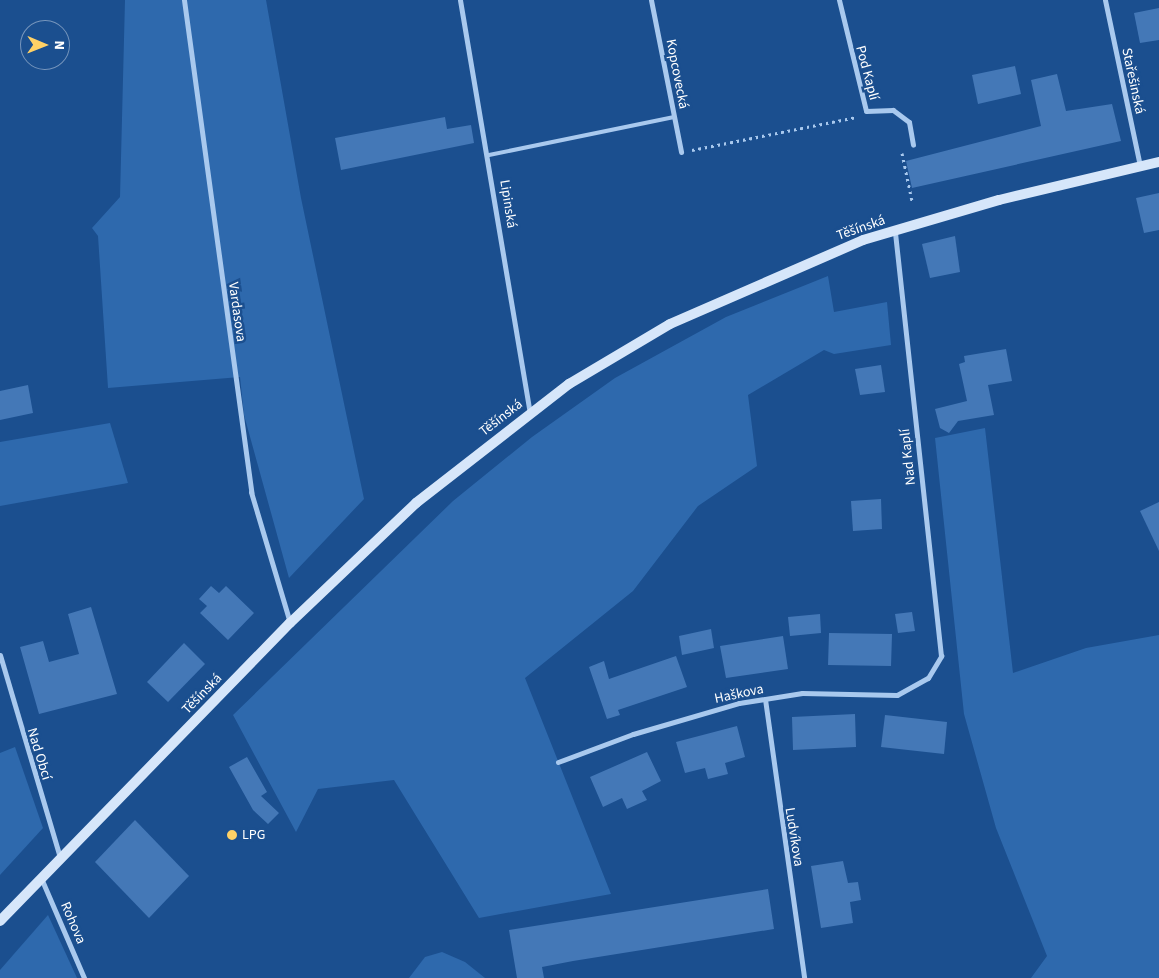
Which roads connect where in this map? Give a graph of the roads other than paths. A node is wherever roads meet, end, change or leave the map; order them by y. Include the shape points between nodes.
1 (184, 0) edge
2 (460, 0) edge
3 (651, 0) edge
4 (839, 0) edge
5 (1105, 0) edge
6 (674, 117) junction
7 (913, 145) dead end
8 (681, 152) road end
9 (488, 155) junction
10 (1159, 162) edge
11 (1140, 167) junction
12 (894, 230) junction
13 (530, 412) junction
14 (290, 623) junction
15 (0, 655) edge
16 (928, 678) joint
17 (765, 699) junction
18 (558, 762) dead end
19 (60, 857) junction
20 (41, 878) junction
21 (0, 921) edge
22 (84, 978) edge
23 (804, 978) edge

1 - 14 street, Vardasova via 250,492
2 - 9 street, Lipinská
3 - 6 street, Kopcovecká
4 - 7 street, Pod Kaplí via 866,111 892,110 909,122
5 - 11 street, Stařešinská
6 - 8 street, Kopcovecká
6 - 9 lane
9 - 13 street, Lipinská
10 - 11 main road, Těšínská
11 - 12 main road, Těšínská
12 - 13 main road, Těšínská via 770,277 670,324 568,384
12 - 16 street, Nad Kaplí via 941,656
13 - 14 main road, Těšínská via 416,503
14 - 19 main road, Těšínská
15 - 19 street, Nad Obcí
16 - 17 street, Haškova via 897,695 802,693
17 - 18 street, Haškova via 633,734
17 - 23 street, Ludvíkova
19 - 20 main road, Těšínská
20 - 21 main road, Těšínská
20 - 22 street, Rohova

